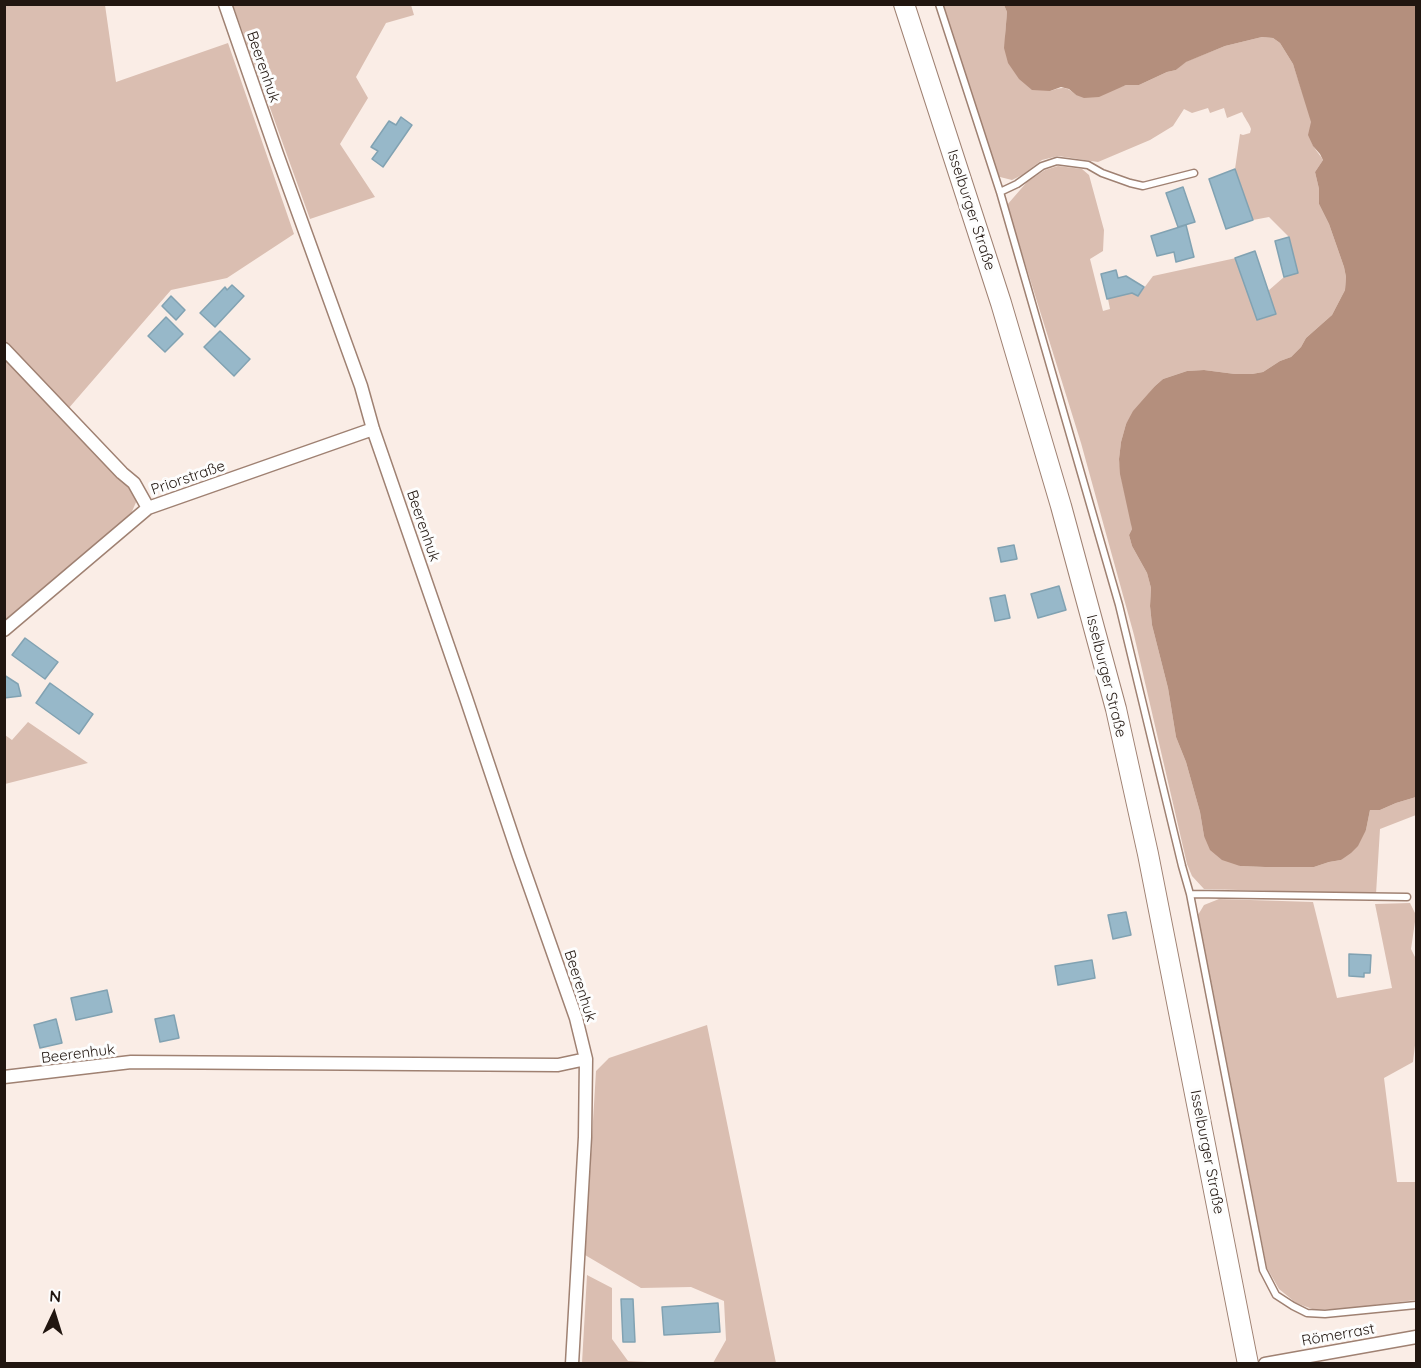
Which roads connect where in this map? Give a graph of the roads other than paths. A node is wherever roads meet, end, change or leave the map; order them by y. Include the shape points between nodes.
1 (225, 4) edge
2 (904, 4) edge
3 (939, 4) edge
4 (1194, 173) dead end
5 (1000, 192) junction
6 (4, 349) edge
7 (373, 429) junction
8 (148, 508) junction
9 (4, 630) edge
10 (1190, 894) junction
11 (1407, 897) dead end
12 (586, 1059) junction
13 (4, 1077) edge
14 (1416, 1305) edge
15 (1416, 1336) edge
16 (572, 1364) edge
17 (1248, 1364) edge
18 (1265, 1364) edge

1 - 7 street, Beerenhuk
2 - 17 main road, Isselburger Straße via 1001,303 1116,709 1151,866
3 - 5 lane
4 - 5 lane via 1143,186 1088,165 1057,161
5 - 10 lane via 1119,605
6 - 8 street, Priorstraße via 134,483
7 - 8 street, Priorstraße
7 - 12 street, Beerenhuk via 576,1018
8 - 9 street
10 - 11 lane
10 - 14 lane via 1263,1270 1276,1294 1307,1313
12 - 13 street, Beerenhuk via 558,1065 132,1062
12 - 16 street, Beerenhuk
15 - 18 street, Römerrast

